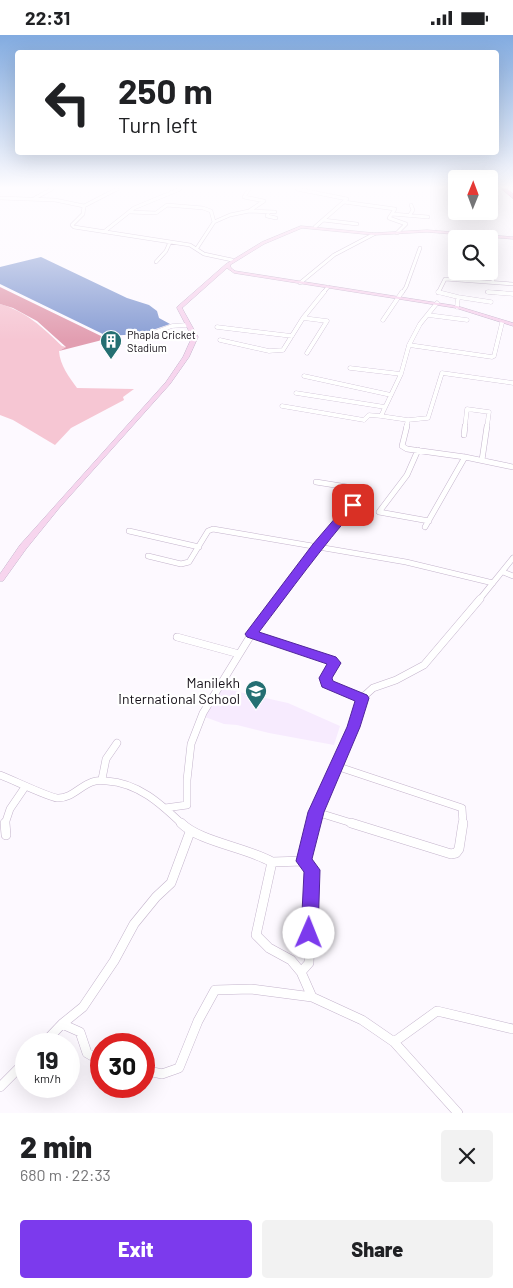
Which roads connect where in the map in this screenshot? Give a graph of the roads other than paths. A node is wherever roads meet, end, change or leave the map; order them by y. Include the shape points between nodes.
1 (154, 239) edge
2 (203, 239) edge
3 (273, 239) edge
4 (366, 239) edge
5 (170, 242) junction
6 (197, 248) junction
7 (420, 248) dead end
8 (156, 262) dead end
9 (230, 263) junction
10 (493, 281) joint
11 (300, 283) junction
12 (513, 284) edge
13 (328, 287) junction
14 (487, 292) dead end
15 (513, 294) edge
16 (398, 297) junction
17 (458, 297) junction
18 (492, 302) dead end
19 (437, 303) junction
20 (457, 307) junction
21 (428, 315) junction
22 (303, 318) junction
23 (383, 320) dead end
24 (467, 321) dead end
25 (502, 323) junction
26 (186, 325) junction
27 (513, 325) edge
28 (217, 327) dead end
29 (148, 335) dead end
30 (292, 335) junction
31 (220, 340) dead end
32 (409, 345) junction
33 (307, 353) dead end
34 (350, 367) dead end
35 (401, 373) junction
36 (304, 376) dead end
37 (513, 383) edge
38 (296, 393) dead end
39 (391, 395) junction
40 (282, 406) dead end
41 (385, 407) junction
42 (380, 417) junction
43 (408, 420) junction
44 (464, 435) dead end
45 (418, 450) junction
46 (465, 457) junction
47 (482, 460) junction
48 (513, 467) edge
49 (316, 482) dead end
50 (428, 521) junction
51 (425, 527) dead end
52 (129, 531) dead end
53 (317, 546) junction
54 (198, 547) junction
55 (148, 556) dead end
56 (513, 558) edge
57 (503, 572) junction
58 (513, 575) edge
59 (0, 579) edge
60 (493, 583) junction
61 (251, 634) junction
62 (177, 637) dead end
63 (239, 654) junction
64 (362, 698) junction
65 (117, 743) dead end
66 (336, 766) junction
67 (0, 775) edge
68 (102, 779) junction
69 (25, 787) junction
70 (165, 808) junction
71 (316, 812) junction
72 (190, 832) junction
73 (6, 835) dead end
74 (304, 861) junction
75 (272, 862) junction
76 (302, 972) junction
77 (312, 997) junction
78 (62, 1024) junction
79 (513, 1029) edge
80 (53, 1033) edge
81 (394, 1042) junction
82 (90, 1055) edge
83 (15, 1072) edge
84 (155, 1072) edge
85 (0, 1087) edge
86 (458, 1113) edge

1 - 5 street
2 - 6 street
3 - 9 main road
4 - 11 street via 334,255
5 - 6 street
5 - 8 street
6 - 9 street via 199,253 219,256
7 - 16 street via 406,287
9 - 11 main road via 229,269 234,272
9 - 26 main road via 178,308
10 - 12 street
10 - 17 street via 445,279 438,293
11 - 13 main road
13 - 16 main road
13 - 22 street
14 - 15 street
16 - 19 main road
16 - 23 street
17 - 18 street
17 - 20 street
19 - 20 main road
19 - 21 street
20 - 25 main road
21 - 24 street
21 - 32 street
22 - 30 street
22 - 33 street via 327,321
25 - 27 main road
25 - 32 street via 492,357
26 - 29 street via 170,326
26 - 59 main road via 194,333 194,342 168,383 58,506
28 - 30 street
30 - 31 street via 283,350 276,352
32 - 35 street
34 - 35 street
35 - 39 street
36 - 39 street
37 - 43 street via 442,373 428,418
38 - 41 street
39 - 41 street
40 - 42 street via 364,420 369,415
41 - 42 street
42 - 43 street
43 - 45 street via 402,446
44 - 47 street via 467,409 489,412
45 - 46 street
45 - 50 street via 408,475 379,512
46 - 47 street
46 - 50 street
47 - 48 street
49 - 53 street via 366,490
50 - 51 street
52 - 54 street
53 - 54 street via 213,529 208,531
53 - 60 street via 406,562
53 - 61 street
54 - 55 street via 189,562 181,564
56 - 57 street
57 - 58 street
57 - 60 street
60 - 64 street via 424,665 373,688
61 - 63 street
61 - 64 street via 332,660 335,663 326,684
62 - 63 street
63 - 70 street via 203,713 192,744 187,805
64 - 66 street
65 - 68 street via 106,759
66 - 71 street
66 - 71 street via 462,808 459,849 451,854
67 - 69 street
68 - 69 street via 84,785 71,795 56,798
68 - 70 street via 122,782 140,790
69 - 73 street via 5,815
70 - 72 street
71 - 74 street
72 - 75 street via 256,853
72 - 78 street via 171,883 134,924 83,1007
74 - 75 street
74 - 76 street via 312,870 309,963
75 - 76 street via 256,935
76 - 77 street
77 - 81 street via 362,1020
77 - 84 street via 267,990 216,990 198,1021 179,1068
78 - 80 street
78 - 82 street via 80,1032
79 - 81 street via 437,1011
81 - 86 street
83 - 85 street

